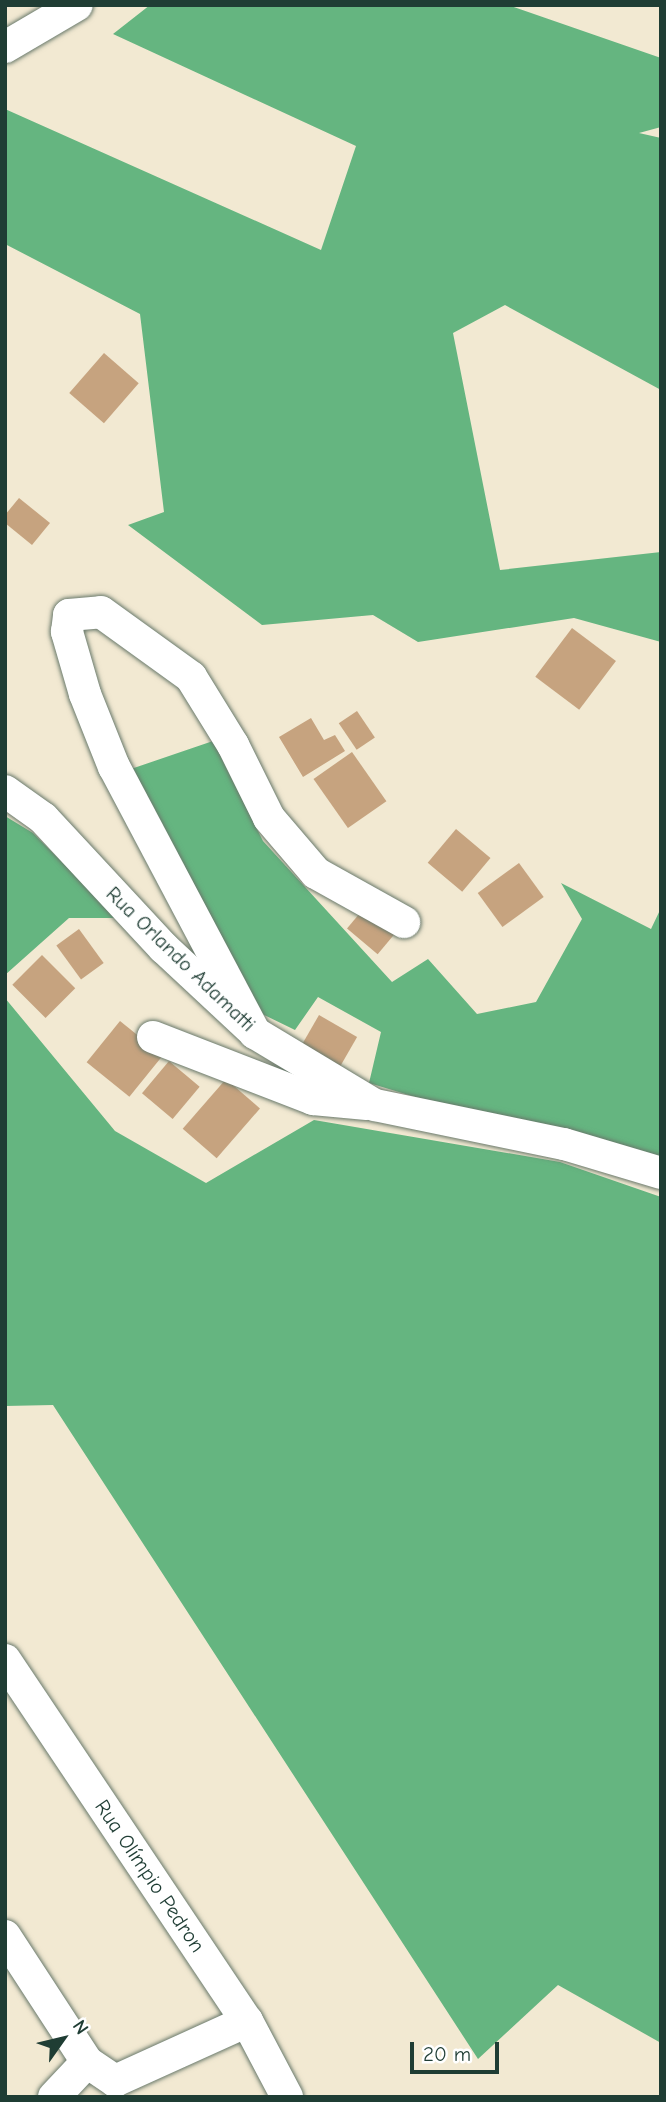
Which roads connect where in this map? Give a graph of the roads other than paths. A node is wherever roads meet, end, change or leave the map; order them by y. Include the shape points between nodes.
1 (77, 5) edge
2 (5, 47) edge
3 (5, 791) edge
4 (404, 922) dead end
5 (255, 1033) junction
6 (153, 1037) dead end
7 (375, 1105) junction
8 (661, 1173) edge
9 (5, 1660) edge
10 (5, 1936) edge
11 (247, 2021) junction
12 (87, 2062) junction
13 (54, 2097) edge
14 (287, 2097) edge

1 - 2 street
3 - 5 street, Rua Orlando Adamatti via 43,818 164,948
4 - 5 street via 316,873 269,818 233,745 191,677 101,612 69,615 67,632 114,767
5 - 7 street, Rua Orlando Adamatti
6 - 7 street via 313,1099
7 - 8 street, Rua Orlando Adamatti via 564,1144
9 - 11 street, Rua Olímpio Pedron
10 - 12 street
11 - 12 street via 115,2081
11 - 14 street, Rua Olímpio Pedron
12 - 13 street

